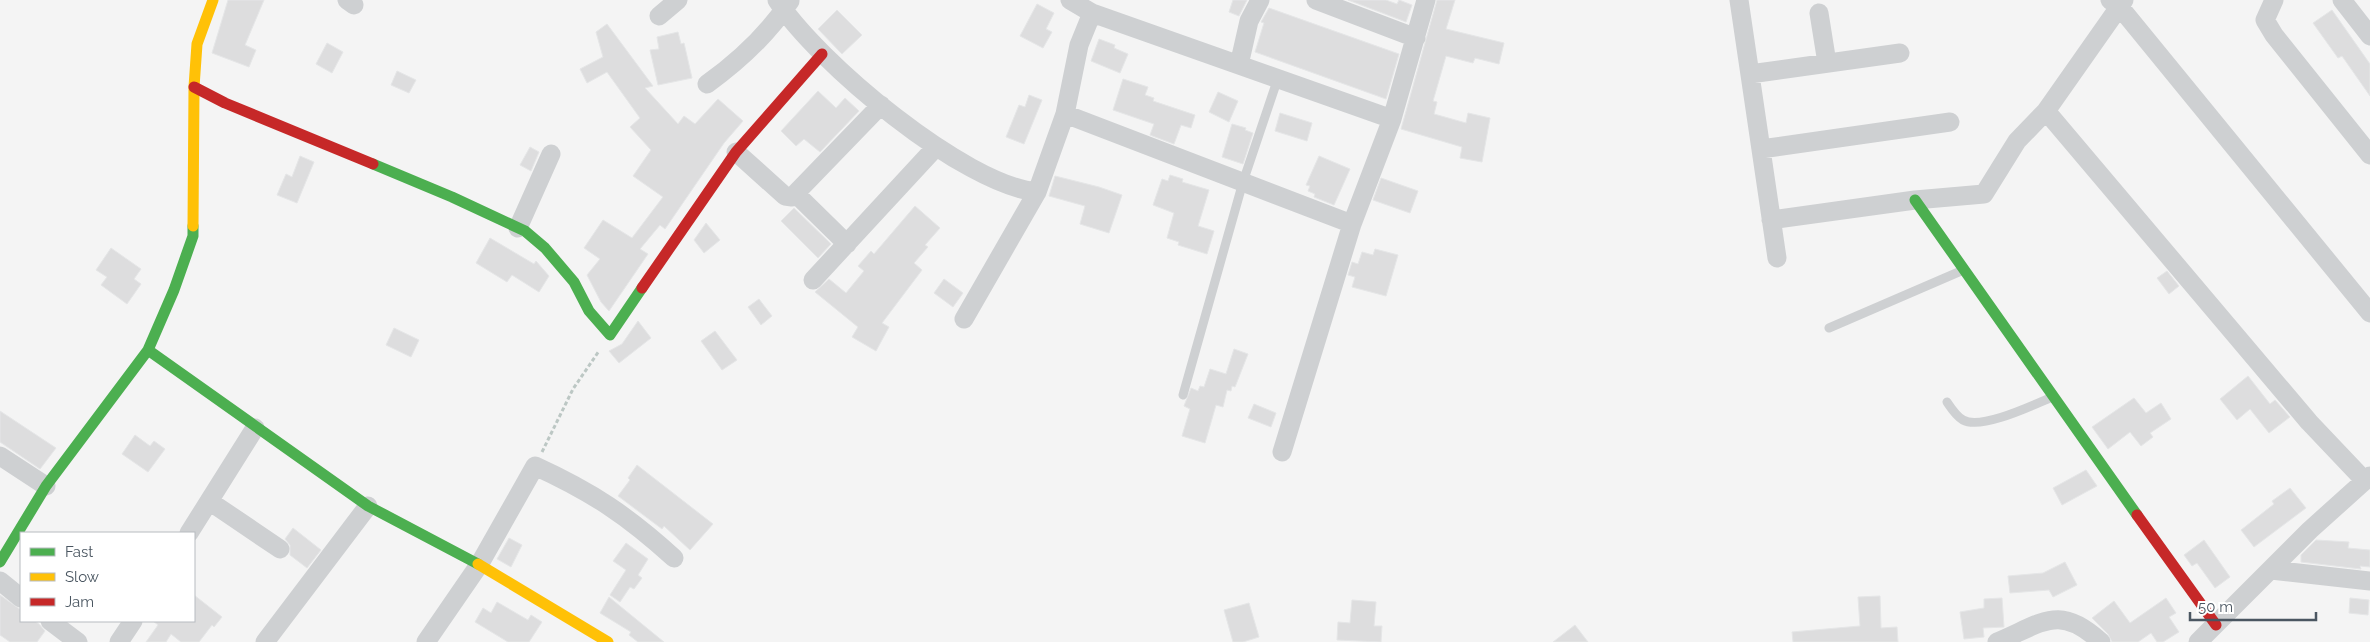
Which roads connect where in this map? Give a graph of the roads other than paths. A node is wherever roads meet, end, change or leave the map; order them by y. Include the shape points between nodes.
1 (213, 0) edge
2 (678, 0) edge
3 (1070, 0) edge
4 (1260, 0) edge
5 (1316, 0) edge
6 (1739, 0) edge
7 (2274, 0) edge
8 (2342, 0) edge
9 (1423, 1) edge
10 (2118, 2) edge
11 (784, 4) edge
12 (1092, 13) junction
13 (1820, 14) dead end
14 (659, 16) dead end
15 (2370, 36) edge
16 (1416, 38) junction
17 (1900, 53) dead end
18 (822, 54) junction
19 (1827, 63) junction
20 (1240, 64) junction
21 (1750, 74) junction
22 (1278, 78) junction
23 (707, 84) dead end
24 (194, 87) junction
25 (881, 105) junction
26 (2046, 111) junction
27 (1065, 114) junction
28 (1392, 119) junction
29 (1950, 122) dead end
30 (936, 146) junction
31 (1761, 149) junction
32 (736, 152) junction
33 (551, 154) dead end
34 (2370, 154) edge
35 (1243, 182) junction
36 (1037, 192) junction
37 (796, 194) junction
38 (1915, 200) junction
39 (1772, 220) junction
40 (1352, 224) junction
41 (518, 228) junction
42 (847, 244) junction
43 (1777, 258) dead end
44 (1964, 270) junction
45 (813, 280) dead end
46 (2370, 313) edge
47 (964, 319) dead end
48 (1829, 328) dead end
49 (148, 350) junction
50 (1183, 395) dead end
51 (2052, 397) junction
52 (1947, 402) dead end
53 (255, 428) junction
54 (1282, 452) dead end
55 (0, 456) edge
56 (2368, 479) edge
57 (46, 486) junction
58 (209, 501) junction
59 (368, 506) junction
60 (190, 532) edge
61 (280, 549) dead end
62 (674, 558) dead end
63 (0, 562) edge
64 (479, 565) junction
65 (2271, 570) junction
66 (0, 581) edge
67 (2370, 581) edge
68 (20, 597) edge
69 (51, 622) edge
70 (132, 622) edge
71 (2216, 625) junction
72 (78, 642) edge
73 (119, 642) edge
74 (265, 642) edge
75 (426, 642) edge
76 (608, 642) edge
77 (1997, 642) edge
78 (2101, 642) edge
79 (2198, 642) edge

1 - 24 street via 197,44
2 - 14 street
3 - 12 street
4 - 20 street via 1249,21
5 - 16 street
6 - 21 street
7 - 34 street via 2265,20 2274,36
8 - 15 street
9 - 16 street
10 - 26 street
10 - 46 street
11 - 18 street
11 - 23 street via 752,47
12 - 20 street
12 - 27 street via 1079,46
13 - 19 street
16 - 28 street
17 - 19 street
18 - 25 street
18 - 32 street
19 - 21 street
20 - 22 street
21 - 31 street
22 - 28 street
22 - 35 lane
24 - 41 street
24 - 49 street via 193,236
25 - 30 street
25 - 37 street
26 - 38 street via 2017,141 1984,194
26 - 56 street via 2309,422
27 - 35 street
27 - 36 street
28 - 40 street
29 - 31 street
30 - 36 street via 994,181
30 - 42 street
31 - 39 street
32 - 37 street via 785,196
32 - 41 street via 610,335 589,311 574,282 545,248
33 - 41 street
35 - 40 street
35 - 50 lane
36 - 47 street
37 - 42 street
38 - 39 street
38 - 44 street
39 - 43 street
40 - 54 street
42 - 45 street
44 - 48 lane
44 - 51 street
49 - 53 street
49 - 57 street
51 - 52 lane via 2007,415 1978,422 1961,419
51 - 71 street
53 - 58 street
53 - 59 street
55 - 57 street
56 - 65 street
57 - 63 street
58 - 60 street
58 - 61 street
59 - 64 street
59 - 74 street
62 - 64 street via 614,508 535,466
64 - 75 street
64 - 76 street
65 - 67 street
65 - 71 street
66 - 68 street
69 - 72 street
70 - 73 street
71 - 79 street
77 - 78 street via 2060,618 2080,624

